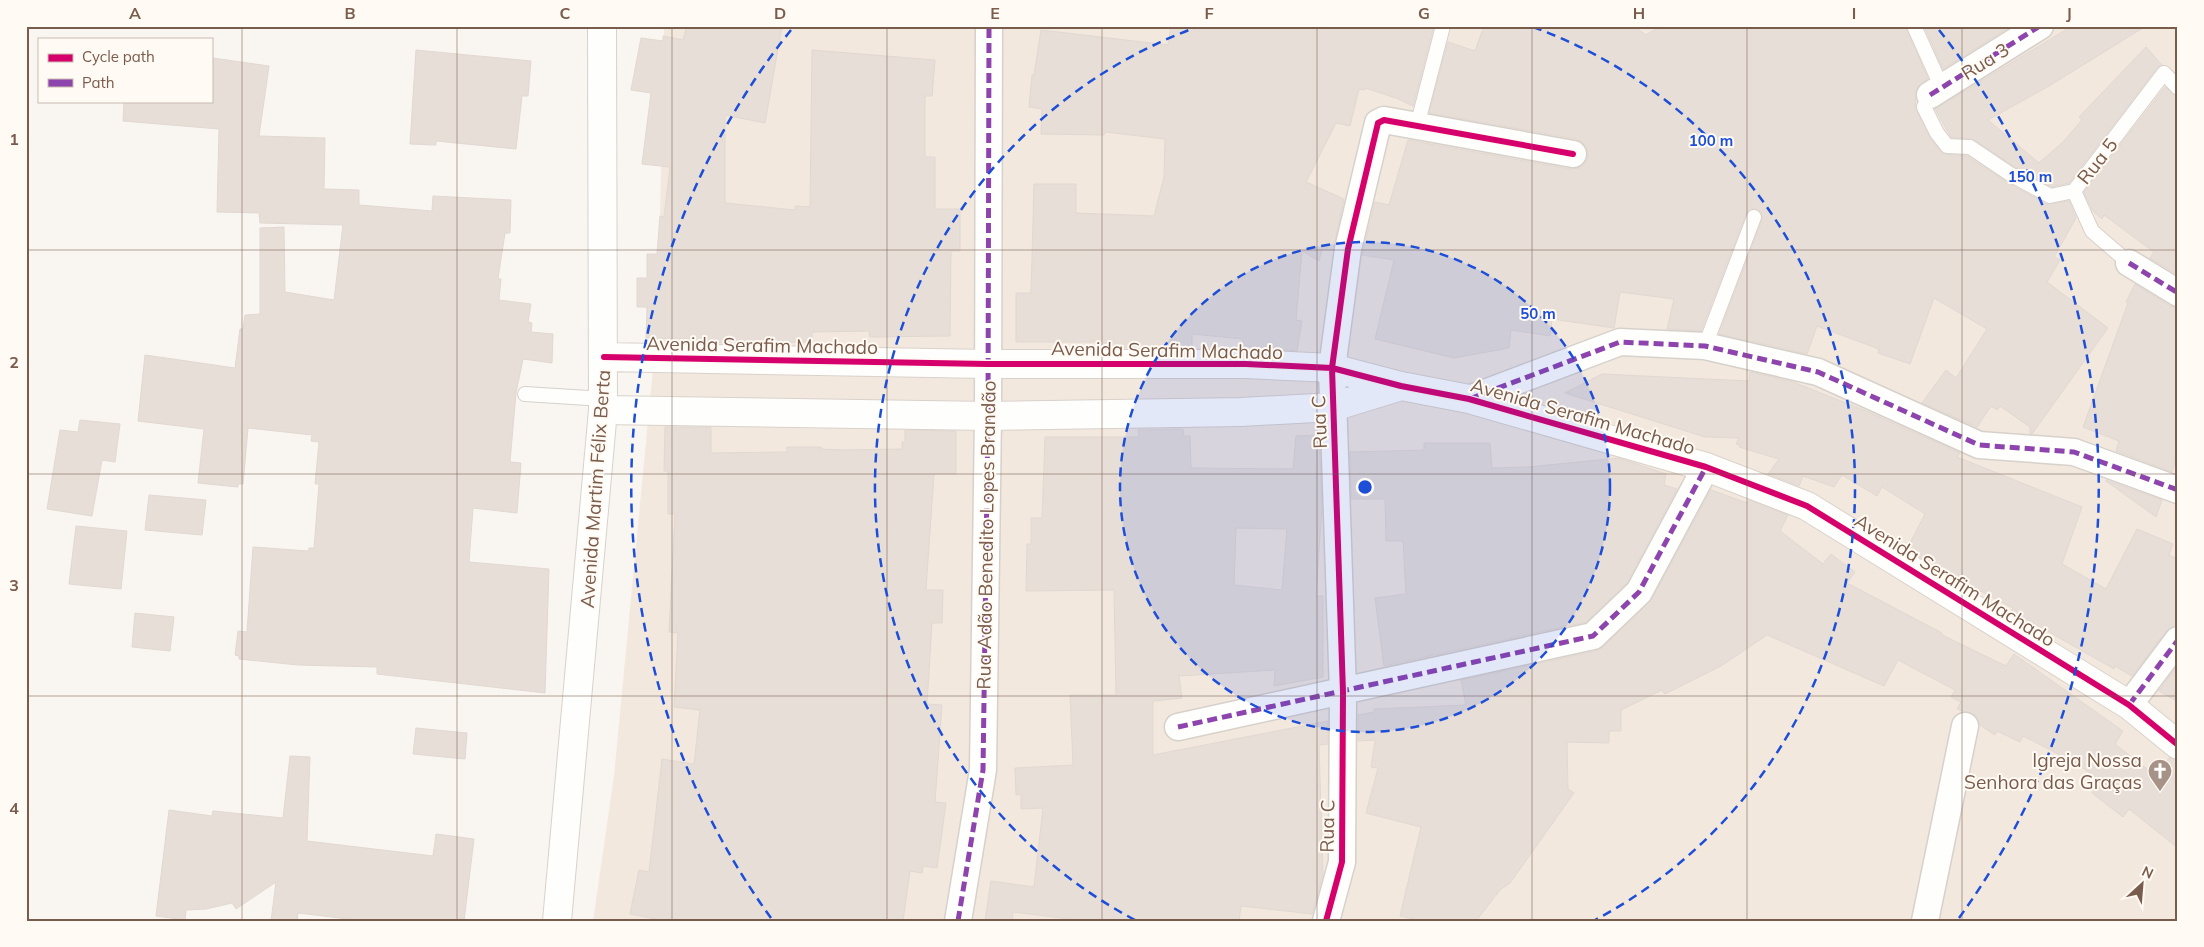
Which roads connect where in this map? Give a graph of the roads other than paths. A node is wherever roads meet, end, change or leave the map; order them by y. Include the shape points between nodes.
1 (602, 26) edge
2 (989, 26) edge
3 (1443, 26) edge
4 (1914, 26) edge
5 (2040, 26) edge
6 (2178, 88) edge
7 (1936, 92) junction
8 (1417, 126) junction
9 (1573, 154) dead end
10 (2074, 191) junction
11 (1754, 217) dead end
12 (2129, 263) joint
13 (2178, 293) edge
14 (1705, 346) junction
15 (604, 356) junction
16 (987, 364) junction
17 (1332, 368) junction
18 (1401, 386) junction
19 (525, 394) dead end
20 (1469, 399) junction
21 (604, 405) junction
22 (1333, 407) junction
23 (988, 416) junction
24 (1706, 467) junction
25 (2178, 490) edge
26 (2178, 640) edge
27 (1343, 692) junction
28 (2129, 705) junction
29 (1965, 726) dead end
30 (1178, 728) dead end
31 (2178, 745) edge
32 (557, 921) edge
33 (958, 921) edge
34 (1326, 921) edge
35 (1925, 921) edge

1 - 15 street, Avenida Martim Félix Berta
2 - 16 street, Rua Adão Benedito Lopes Brandão
3 - 8 lane
4 - 7 lane
5 - 7 street, Rua 3
6 - 10 lane, Rua 5 via 2164,73
7 - 10 lane via 1924,107 1947,146 1970,147 2050,196
8 - 9 street, Rua C
8 - 17 street, Rua C via 1384,120 1378,123 1348,249
10 - 12 lane, Rua 5 via 2092,231
11 - 14 lane
12 - 13 street
14 - 20 street via 1620,342
14 - 25 street via 1818,372 1979,445 2074,452
15 - 16 street, Avenida Serafim Machado
15 - 21 street, Avenida Martim Félix Berta
16 - 17 street, Avenida Serafim Machado via 1236,364
16 - 23 street, Rua Adão Benedito Lopes Brandão
17 - 18 street, Avenida Serafim Machado
17 - 22 street, Rua C
18 - 20 street, Avenida Serafim Machado
18 - 22 street, Avenida Serafim Machado
19 - 21 lane
20 - 24 street, Avenida Serafim Machado
21 - 23 street, Avenida Serafim Machado
21 - 32 street, Avenida Martim Félix Berta
22 - 23 street, Avenida Serafim Machado
22 - 27 street, Rua C
23 - 33 street, Rua Adão Benedito Lopes Brandão via 983,770
24 - 27 street via 1639,592 1593,636
24 - 28 street, Avenida Serafim Machado via 1807,506
26 - 28 street
27 - 30 street
27 - 34 street, Rua C via 1342,862
28 - 31 street, Avenida Serafim Machado
29 - 35 street

